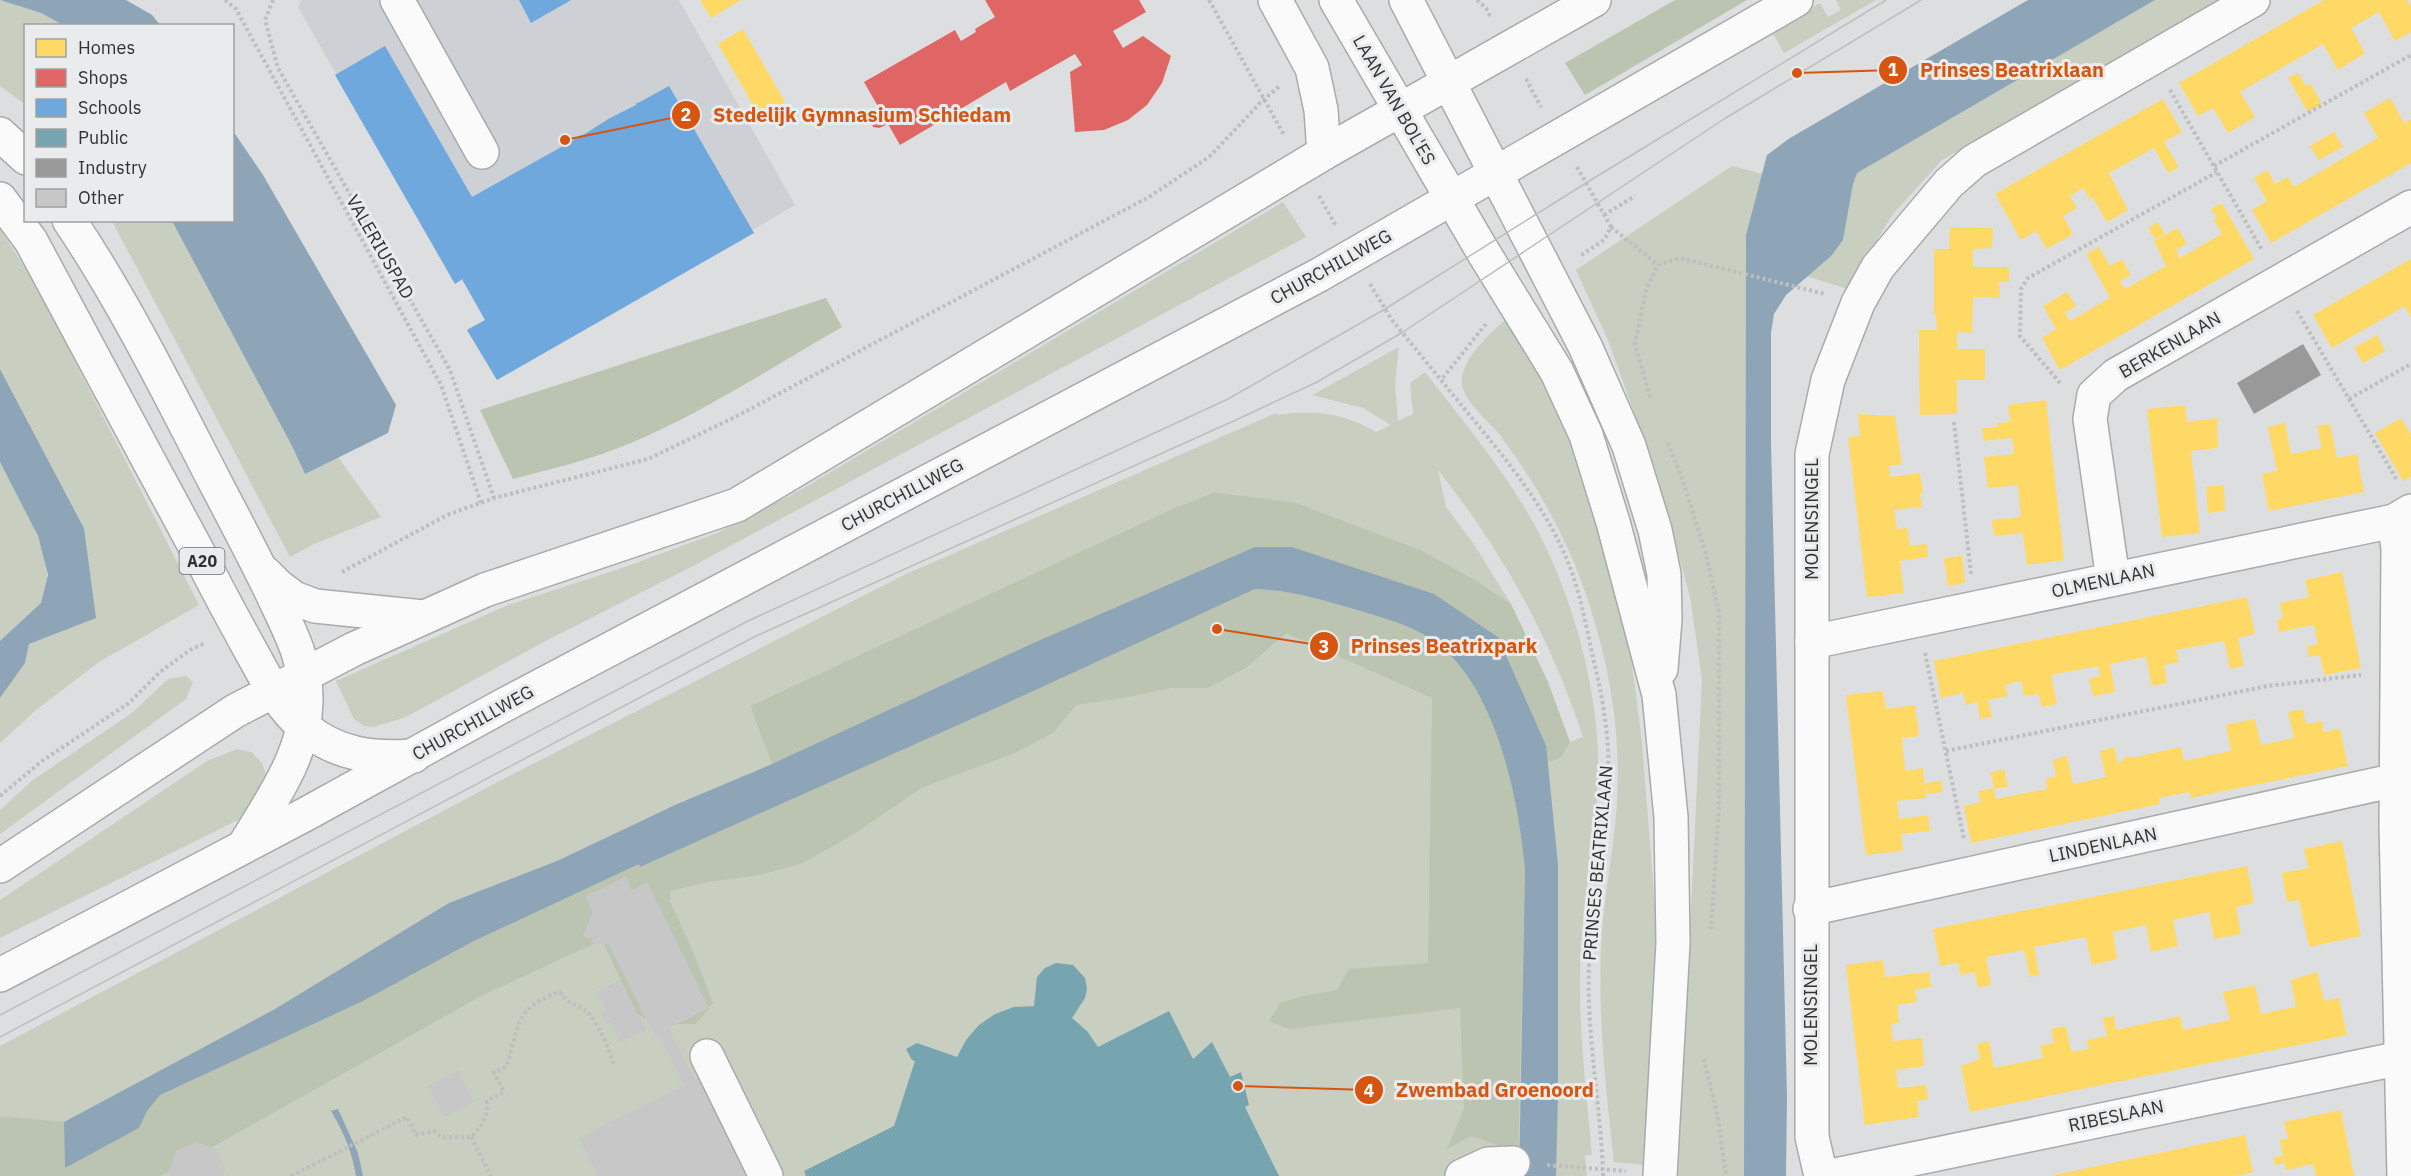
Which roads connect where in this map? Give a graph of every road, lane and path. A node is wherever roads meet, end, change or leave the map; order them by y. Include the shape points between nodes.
1 (225, 0) edge
2 (273, 0) edge
3 (397, 0) edge
4 (1209, 0) edge
5 (1275, 0) edge
6 (1336, 0) edge
7 (1406, 0) edge
8 (1477, 0) edge
9 (1594, 0) edge
10 (1797, 0) edge
11 (2253, 0) edge
12 (1508, 49) junction
13 (2411, 55) edge
14 (1450, 82) junction
15 (1399, 110) junction
16 (0, 134) edge
17 (1559, 137) junction
18 (482, 152) dead end
19 (1324, 153) junction
20 (24, 156) edge
21 (2214, 166) dead end
22 (2217, 172) dead end
23 (1496, 173) junction
24 (1635, 196) dead end
25 (0, 199) edge
26 (1452, 200) junction
27 (2411, 207) edge
28 (1604, 215) junction
29 (70, 222) edge
30 (1611, 227) junction
31 (1658, 265) junction
32 (1549, 278) junction
33 (1822, 294) dead end
34 (1515, 300) junction
35 (2411, 364) edge
36 (2349, 399) dead end
37 (1651, 401) dead end
38 (2091, 412) junction
39 (1954, 422) dead end
40 (1667, 441) dead end
41 (494, 498) junction
42 (481, 503) junction
43 (2402, 516) edge
44 (262, 570) junction
45 (2113, 579) junction
46 (294, 598) junction
47 (1975, 608) junction
48 (423, 617) junction
49 (1919, 620) junction
50 (237, 627) junction
51 (1812, 642) junction
52 (2397, 671) junction
53 (305, 674) junction
54 (273, 691) junction
55 (1659, 695) junction
56 (304, 728) junction
57 (1946, 751) junction
58 (414, 756) junction
59 (2396, 780) junction
60 (0, 796) edge
61 (244, 846) junction
62 (0, 866) edge
63 (1971, 874) junction
64 (1810, 909) junction
65 (1711, 936) dead end
66 (0, 975) edge
67 (2406, 1012) edge
68 (707, 1056) dead end
69 (1704, 1057) dead end
70 (2401, 1058) junction
71 (614, 1065) dead end
72 (471, 1137) junction
73 (1513, 1163) dead end
74 (1556, 1166) dead end
75 (1603, 1169) junction
76 (291, 1176) edge
77 (491, 1176) edge
78 (766, 1176) edge
79 (1462, 1176) edge
80 (1603, 1176) edge
81 (1660, 1176) edge
82 (1726, 1176) edge
83 (1821, 1176) edge
84 (1831, 1176) edge
85 (2404, 1176) edge

1 - 42 path via 236,9 441,385
2 - 41 path, VALERIUSPAD via 265,20 278,68 450,370
3 - 18 main road
4 - 41 path via 1264,99 1209,157 1149,197 737,416 648,459
5 - 19 main road via 1312,68 1321,110
6 - 15 main road, LAAN VAN BOL'ES
7 - 14 main road
8 - 12 path via 1486,8
9 - 12 main road
10 - 17 main road, CHURCHILLWEG
11 - 51 main road, MOLENSINGEL via 1974,161 1949,183 1878,267 1858,303 1828,380 1812,454
12 - 14 main road
12 - 17 path
13 - 21 path
14 - 15 main road
14 - 23 main road
15 - 19 main road
15 - 26 main road, LAAN VAN BOL'ES
16 - 20 main road
17 - 23 main road, CHURCHILLWEG
17 - 28 path
19 - 48 main road via 737,505 485,590
22 - 38 path via 2028,278 2021,289 2020,336 2067,391
23 - 26 main road, CHURCHILLWEG
23 - 32 main road
24 - 28 path
25 - 50 main road, A20 via 31,241
26 - 34 main road
26 - 58 main road, CHURCHILLWEG via 1319,275
27 - 38 main road, BERKENLAAN via 2116,375 2094,395
28 - 30 path
29 - 44 main road, A20 via 152,361
30 - 31 path
30 - 32 path via 1604,240
31 - 33 path via 1680,258
31 - 37 path via 1646,290 1635,344
32 - 55 main road via 1614,408 1655,530 1665,597
34 - 55 main road via 1562,381 1586,435
34 - 75 path, PRINSES BEATRIXLAAN via 1478,333 1441,380 1524,486 1562,549 1598,677 1606,726 1608,776 1588,986
35 - 36 path
38 - 45 main road
39 - 47 path
40 - 65 path via 1706,554 1719,613 1719,807
41 - 42 path
42 - 46 path via 447,515
43 - 45 main road, OLMENLAAN
43 - 52 main road
44 - 46 main road
44 - 53 main road, A20 via 297,646
45 - 47 main road, OLMENLAAN
46 - 48 main road via 315,606
47 - 49 main road, OLMENLAAN
48 - 53 main road
49 - 51 main road, OLMENLAAN
49 - 57 path
50 - 54 main road, A20
50 - 60 path via 190,650 160,672 129,703 42,762
51 - 64 main road, MOLENSINGEL
52 - 57 path via 2268,686
52 - 59 main road
53 - 54 main road
53 - 56 main road
54 - 56 main road
54 - 62 main road via 235,711
55 - 81 main road via 1672,840 1673,915
56 - 58 main road via 323,741 362,756
56 - 61 main road via 285,777
57 - 63 path
58 - 61 main road, CHURCHILLWEG
59 - 63 main road, LINDENLAAN
59 - 67 main road
61 - 66 main road, CHURCHILLWEG
63 - 64 main road, LINDENLAAN
64 - 83 main road, MOLENSINGEL via 1812,1137
67 - 70 main road
68 - 78 main road
69 - 82 path
70 - 84 main road, RIBESLAAN
70 - 85 main road
71 - 72 path via 611,1052 588,1012 566,1001 560,992 540,999 521,1016 507,1066 494,1072 504,1092 486,1101 488,1110
72 - 76 path via 441,1137 434,1131 416,1136 406,1117
72 - 77 path
73 - 79 main road via 1488,1164
74 - 75 path
75 - 80 path, PRINSES BEATRIXLAAN

